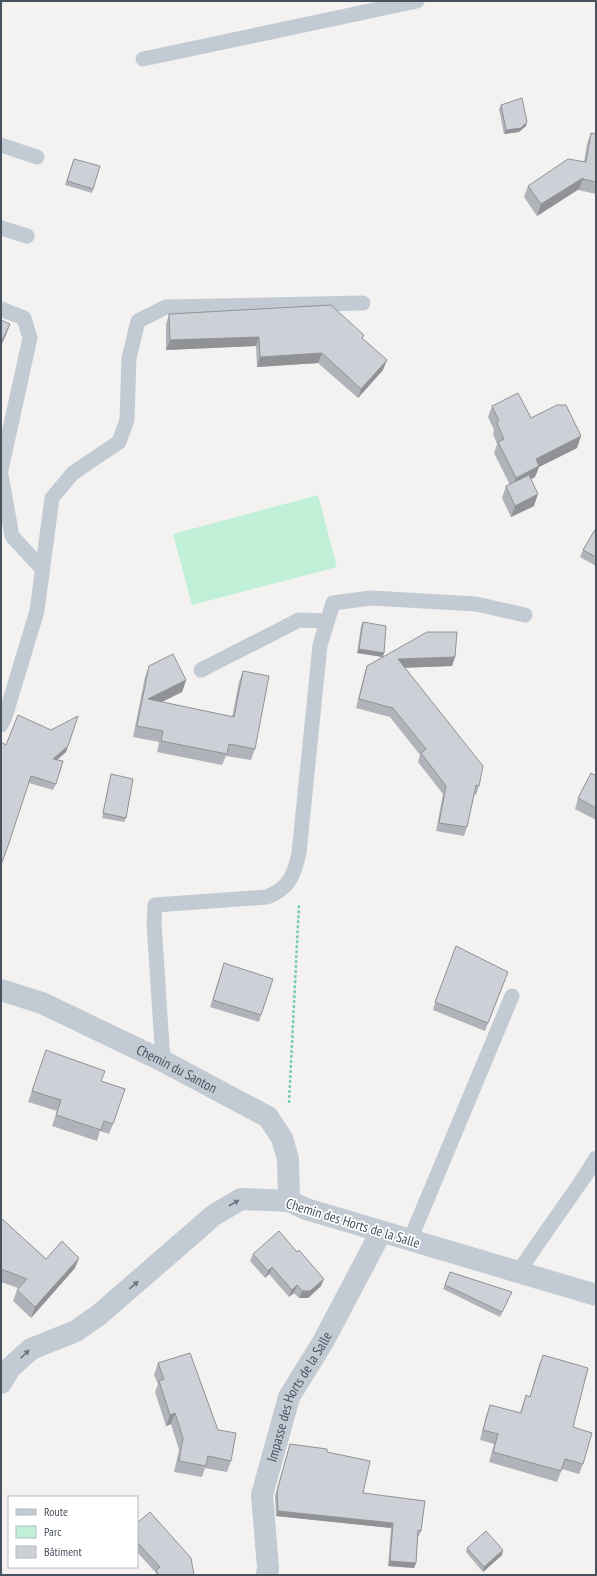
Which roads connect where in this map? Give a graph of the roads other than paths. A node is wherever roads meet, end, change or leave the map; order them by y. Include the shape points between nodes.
1 (417, 1) edge
2 (143, 59) dead end
3 (1, 145) edge
4 (37, 158) dead end
5 (1, 228) edge
6 (27, 236) dead end
7 (363, 303) dead end
8 (1, 309) edge
9 (1, 470) edge
10 (1, 475) edge
11 (43, 570) junction
12 (525, 615) dead end
13 (327, 621) junction
14 (201, 670) dead end
15 (1, 725) edge
16 (1, 990) edge
17 (512, 996) dead end
18 (163, 1061) junction
19 (596, 1158) edge
20 (289, 1201) junction
21 (381, 1232) junction
22 (410, 1240) junction
23 (518, 1272) junction
24 (596, 1295) edge
25 (1, 1383) edge
26 (267, 1575) edge

1 - 2 lane
3 - 4 lane
5 - 6 lane
7 - 11 lane via 166,307 138,321 129,358 127,420 119,442 73,473 52,498
8 - 9 lane via 24,318 30,338
10 - 11 lane via 12,536
11 - 15 lane via 37,611
12 - 13 lane via 476,604 371,598 333,603
13 - 14 lane via 299,620
13 - 18 lane via 320,645 299,853 294,872 280,891 267,897 154,905
16 - 18 street, Chemin du Santon via 42,1003
17 - 22 lane
18 - 20 street, Chemin du Santon via 268,1118 282,1138 288,1159
19 - 23 lane
20 - 21 street, Chemin des Horts de la Salle via 306,1209
25 -> 20 street, Chemin des Horts de la Salle via 10,1368 31,1349 76,1331 100,1314 214,1215 241,1199
21 - 22 street, Chemin des Horts de la Salle
21 - 26 street, Impasse des Horts de la Salle via 323,1342 289,1397 262,1496
22 - 23 street, Chemin des Horts de la Salle
23 - 24 street, Chemin des Horts de la Salle

